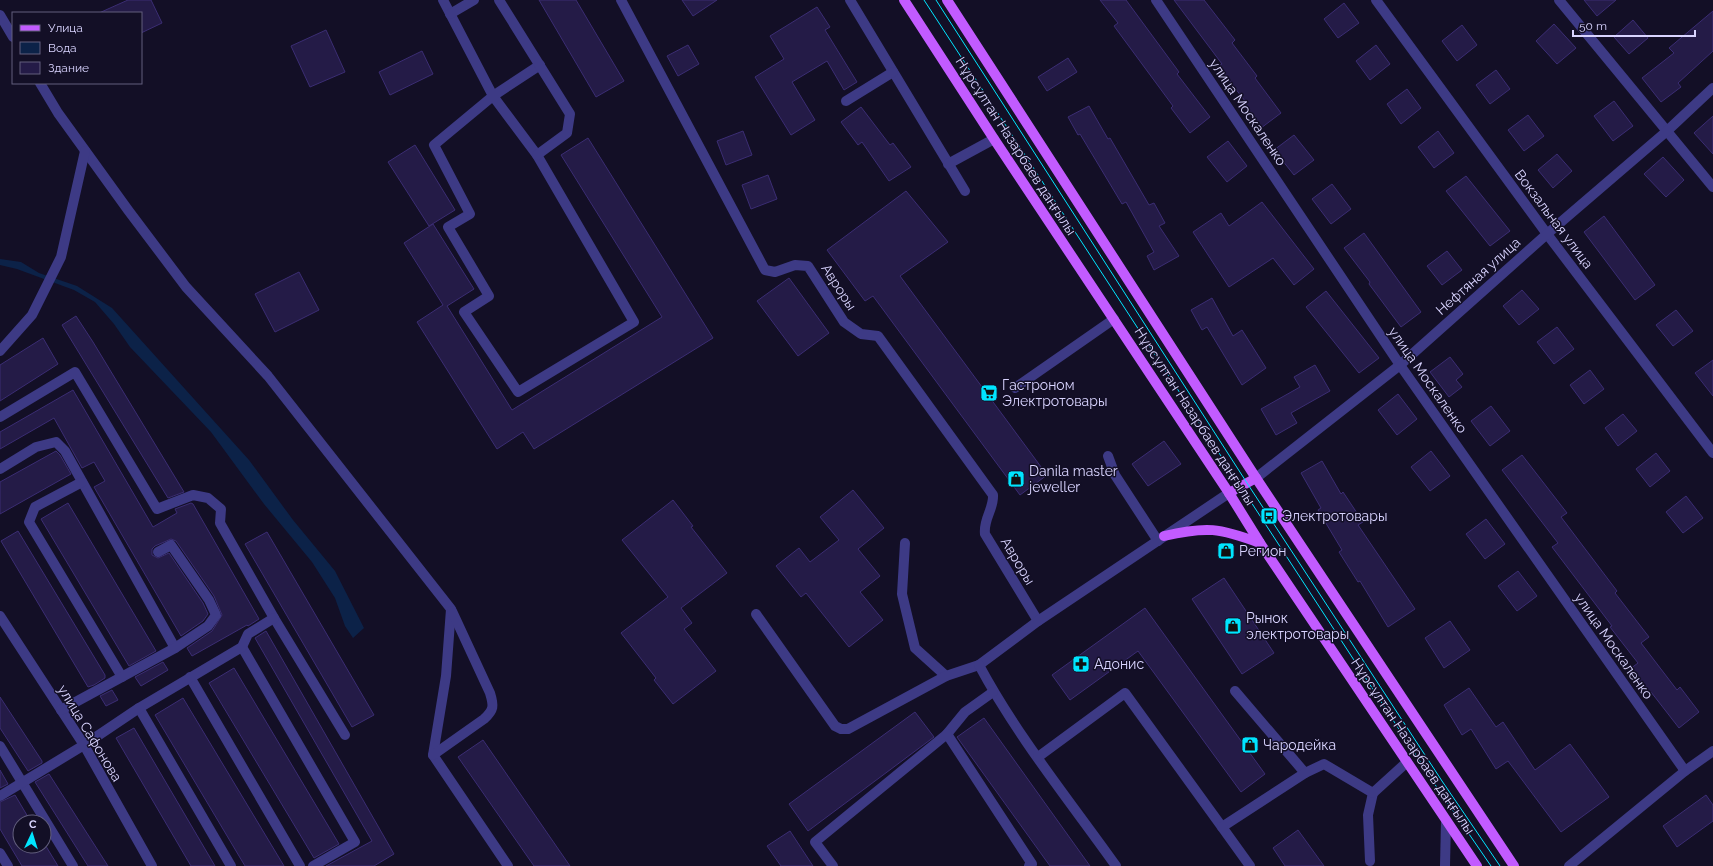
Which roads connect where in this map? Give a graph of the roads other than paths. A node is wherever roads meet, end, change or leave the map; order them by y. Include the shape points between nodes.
1 (443, 0) edge
2 (474, 0) edge
3 (499, 0) edge
4 (621, 0) edge
5 (850, 0) edge
6 (904, 0) edge
7 (947, 0) edge
8 (1156, 0) edge
9 (1376, 0) edge
10 (1559, 0) edge
11 (450, 14) junction
12 (0, 15) edge
13 (12, 35) edge
14 (540, 65) junction
15 (893, 72) junction
16 (41, 84) edge
17 (1713, 88) edge
18 (493, 96) junction
19 (846, 101) dead end
20 (1667, 131) junction
21 (994, 139) junction
22 (85, 150) junction
23 (537, 156) junction
24 (948, 164) junction
25 (1713, 187) edge
26 (965, 191) dead end
27 (1547, 234) junction
28 (1114, 319) junction
29 (0, 351) edge
30 (1400, 365) junction
31 (1015, 388) dead end
32 (0, 417) edge
33 (1713, 454) edge
34 (1108, 456) dead end
35 (0, 469) edge
36 (1256, 478) junction
37 (82, 482) junction
38 (1229, 493) junction
39 (1161, 538) junction
40 (905, 543) dead end
41 (1260, 543) junction
42 (158, 552) dead end
43 (451, 609) junction
44 (756, 614) dead end
45 (0, 616) edge
46 (274, 618) junction
47 (1038, 621) junction
48 (242, 647) junction
49 (175, 648) junction
50 (979, 665) junction
51 (946, 676) junction
52 (122, 677) junction
53 (190, 677) junction
54 (1235, 691) dead end
55 (994, 692) junction
56 (139, 708) junction
57 (61, 710) junction
58 (345, 734) dead end
59 (947, 734) junction
60 (84, 745) junction
61 (0, 746) edge
62 (1713, 751) edge
63 (433, 755) junction
64 (1038, 757) junction
65 (1407, 762) junction
66 (1685, 771) junction
67 (1305, 773) junction
68 (22, 782) junction
69 (1372, 792) junction
70 (0, 796) edge
71 (1446, 821) junction
72 (1222, 827) junction
73 (0, 852) edge
74 (1370, 861) dead end
75 (8, 866) edge
76 (73, 866) edge
77 (152, 866) edge
78 (231, 866) edge
79 (300, 866) edge
80 (314, 866) edge
81 (508, 866) edge
82 (833, 866) edge
83 (1029, 866) edge
84 (1116, 866) edge
85 (1250, 866) edge
86 (1445, 866) edge
87 (1477, 866) edge
88 (1514, 866) edge
89 (1569, 866) edge

1 - 11 street
2 - 11 street
3 - 14 street
4 - 47 street, Авроры via 765,270 775,272 795,265 808,266 844,322 861,334 878,336 993,495 994,504 984,523 985,534
5 - 15 street
6 - 21 main road, Нұрсұлтан Назарбаев даңғылы
7 - 36 main road, Нұрсұлтан Назарбаев даңғылы
8 - 30 street, улица Москаленко
9 - 27 street, Вокзальная улица
10 - 20 street
11 - 18 street
12 - 13 street
14 - 18 street
14 - 23 street via 570,114 567,133
15 - 19 street
15 - 24 street
16 - 22 street
17 - 20 street, Нефтяная улица
18 - 23 street
18 - 23 street via 434,145 470,214 448,227 490,296 464,312 518,392 634,322
20 - 25 street
20 - 27 street, Нефтяная улица
21 - 24 street
21 - 28 main road, Нұрсұлтан Назарбаев даңғылы
22 - 29 street via 60,257 32,315
22 - 43 street via 186,287 268,376
24 - 26 street
27 - 30 street, Нефтяная улица
27 - 33 street, Вокзальная улица
28 - 31 street
28 - 38 main road, Нұрсұлтан Назарбаев даңғылы
30 - 36 street, Нефтяная улица
30 - 66 street, улица Москаленко
32 - 46 street via 75,372 157,509 193,495 208,498 221,509 220,523
34 - 39 street via 1115,475
35 - 37 street via 36,447 56,442 65,451
36 - 38 main road
36 - 88 main road, Нұрсұлтан Назарбаев даңғылы
37 - 49 street
37 - 52 street via 36,507 28,522
38 - 39 street
38 - 41 main road, Нұрсұлтан Назарбаев даңғылы
39 - 41 main road via 1190,530 1214,529
39 - 47 street
40 - 51 street via 902,594 916,648
41 - 65 main road, Нұрсұлтан Назарбаев даңғылы
42 - 49 street via 171,545 209,600 216,615 208,626
43 - 63 street via 446,676
43 - 63 street via 493,704 491,713 484,719
44 - 51 street via 835,726 841,730 848,729
45 - 57 street, улица Сафонова
46 - 48 street via 248,634
46 - 58 street
47 - 50 street
48 - 53 street
48 - 80 street via 355,842
49 - 52 street
50 - 51 street
50 - 55 street
52 - 57 street
53 - 56 street
53 - 79 street
54 - 67 street
55 - 59 street via 965,712
55 - 64 street
56 - 60 street
56 - 78 street
57 - 60 street, улица Сафонова
59 - 82 street via 815,842
59 - 83 street via 1032,864
60 - 68 street
60 - 77 street, улица Сафонова
61 - 68 street
62 - 66 street
63 - 81 street
64 - 72 street via 1125,693
64 - 84 street
65 - 69 street
65 - 71 main road, Нұрсұлтан Назарбаев даңғылы
66 - 89 street
67 - 69 street via 1324,764
67 - 72 street
68 - 70 street
68 - 76 street
69 - 74 street via 1368,814
71 - 86 street
71 - 87 main road, Нұрсұлтан Назарбаев даңғылы
72 - 85 street
73 - 75 street

